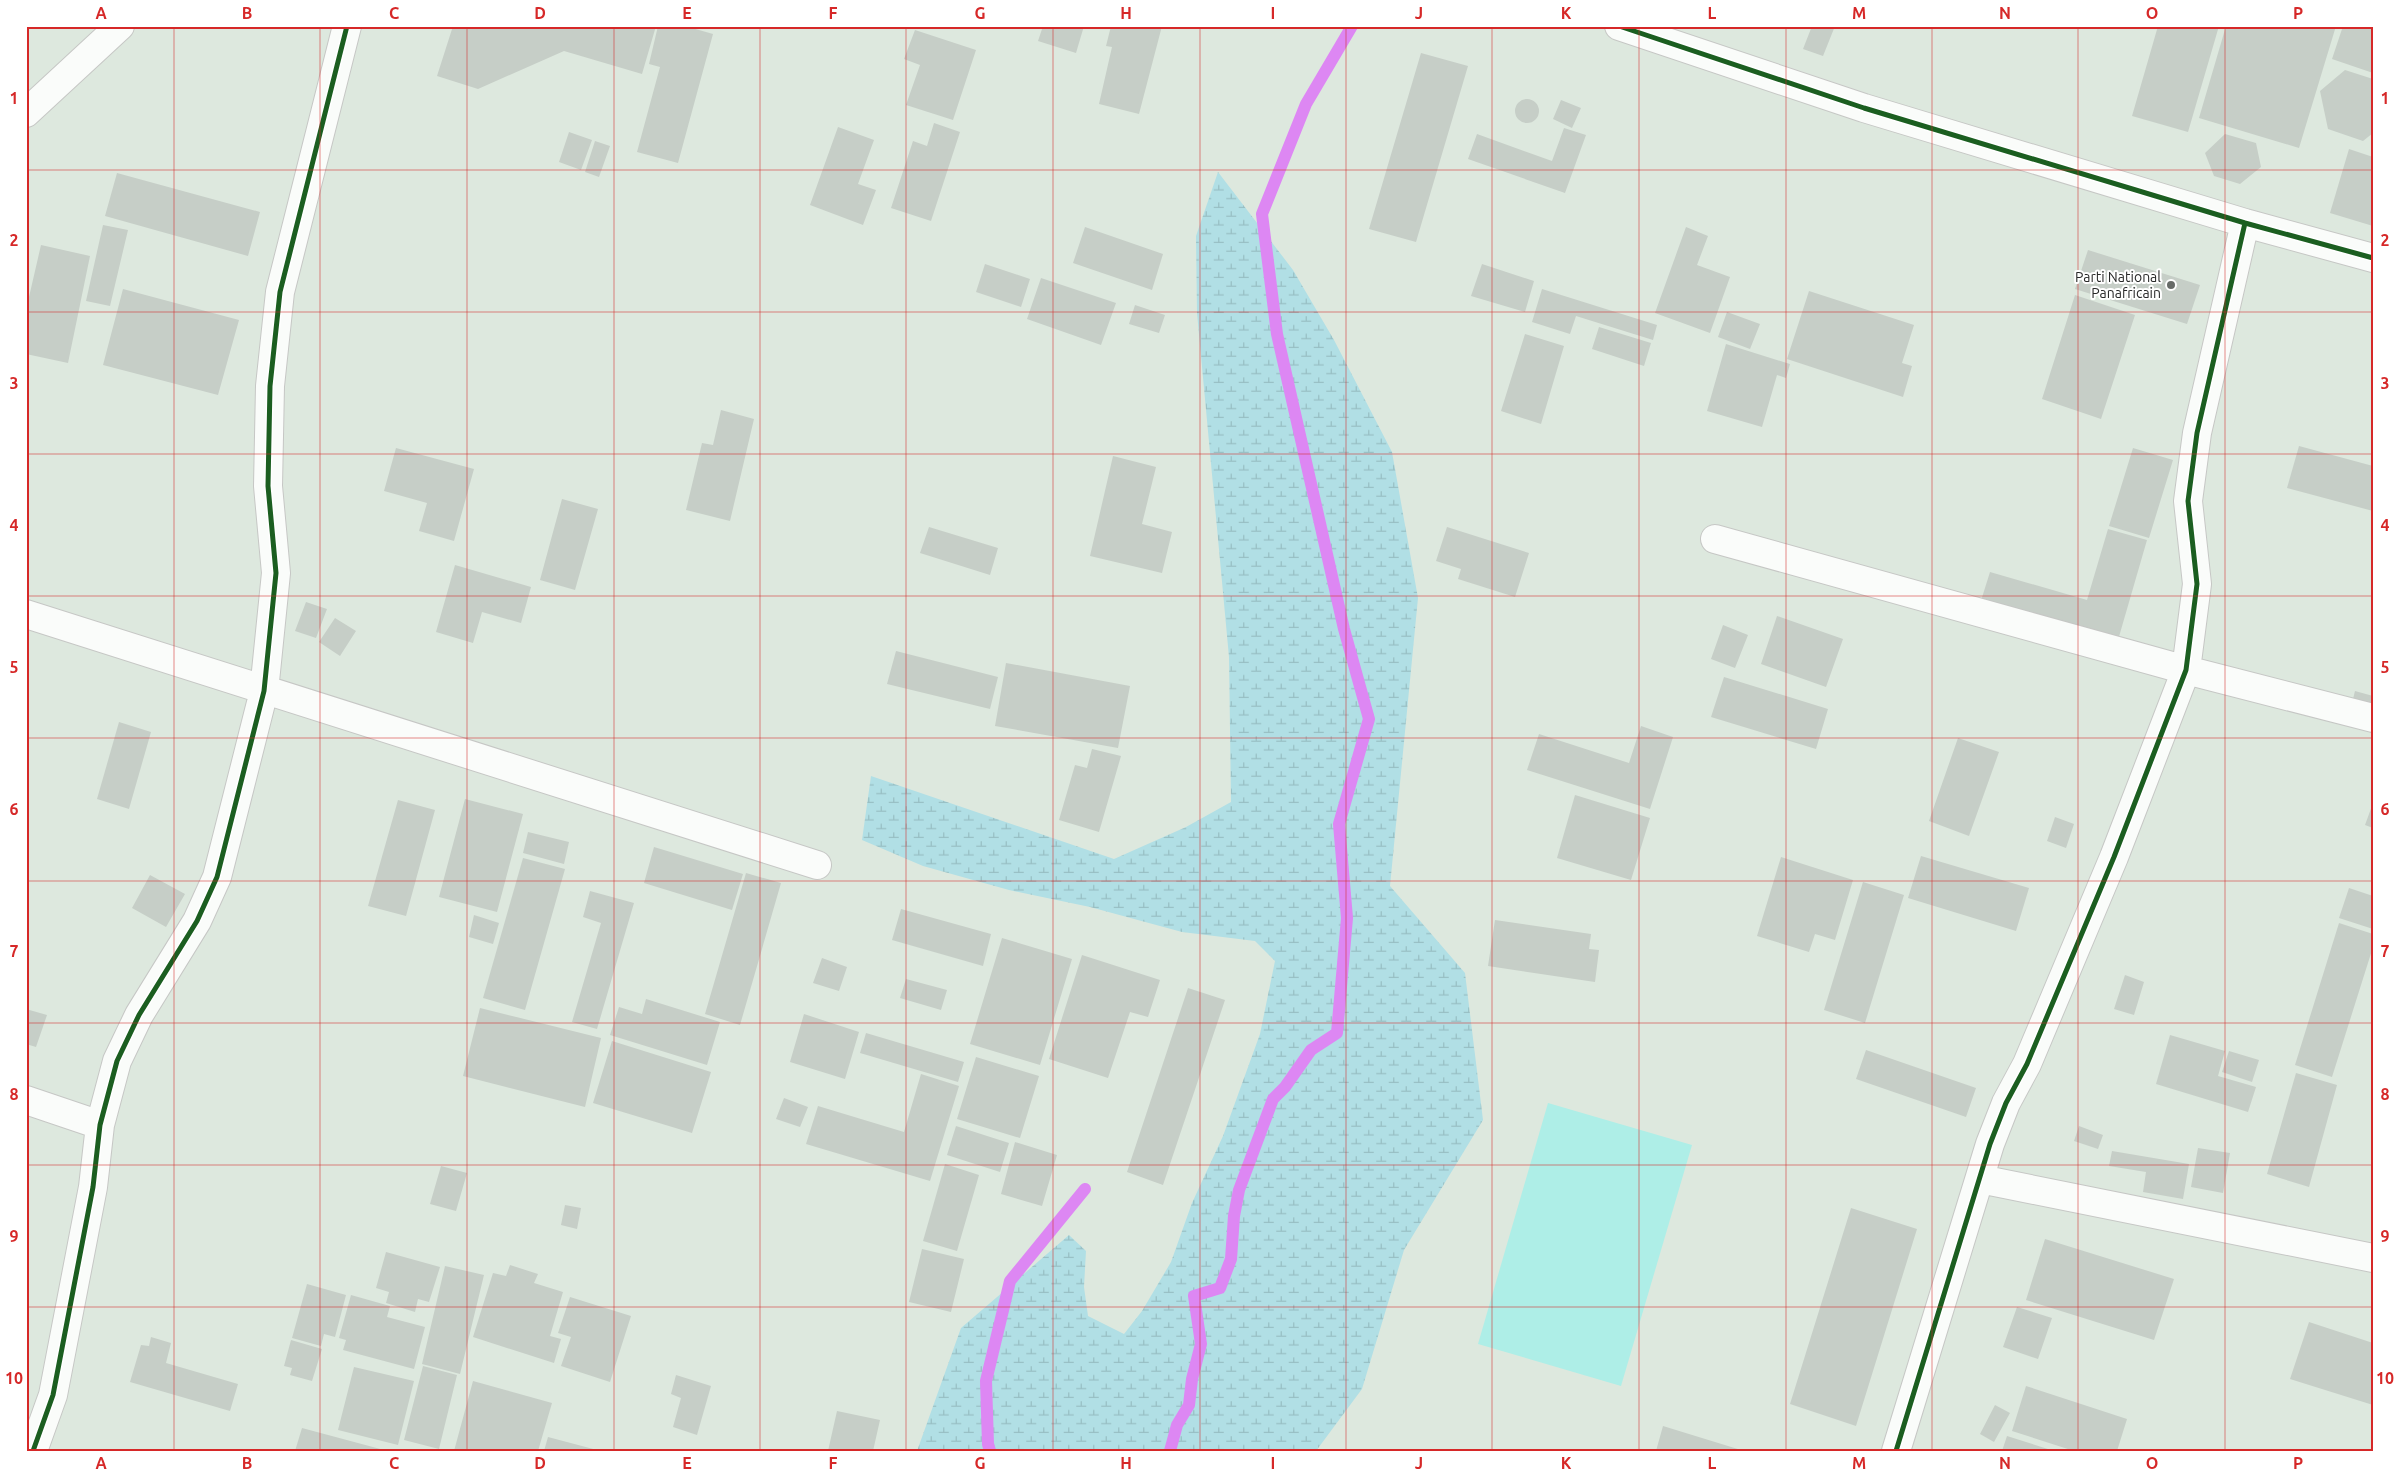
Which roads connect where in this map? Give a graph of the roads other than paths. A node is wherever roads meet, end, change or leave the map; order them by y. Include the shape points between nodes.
1 (120, 26) edge
2 (347, 26) edge
3 (1619, 26) edge
4 (26, 113) edge
5 (2246, 222) junction
6 (2373, 258) edge
7 (1715, 539) dead end
8 (26, 614) edge
9 (2186, 670) junction
10 (264, 692) junction
11 (2373, 718) edge
12 (817, 865) dead end
13 (26, 1100) edge
14 (100, 1125) junction
15 (1980, 1179) junction
16 (2373, 1258) edge
17 (33, 1451) edge
18 (1896, 1451) edge

1 - 4 street
2 - 10 street via 280,292 270,386 268,486 276,573
3 - 5 street via 1864,108
5 - 6 street
5 - 9 street via 2197,433 2188,501 2197,584
7 - 9 street
8 - 10 street
9 - 11 street
9 - 15 street via 2114,857 2027,1064 2006,1103
10 - 12 street
10 - 14 street via 217,878 197,921 139,1015 116,1061
13 - 14 street
14 - 17 street via 93,1187 52,1395
15 - 16 street
15 - 18 street

